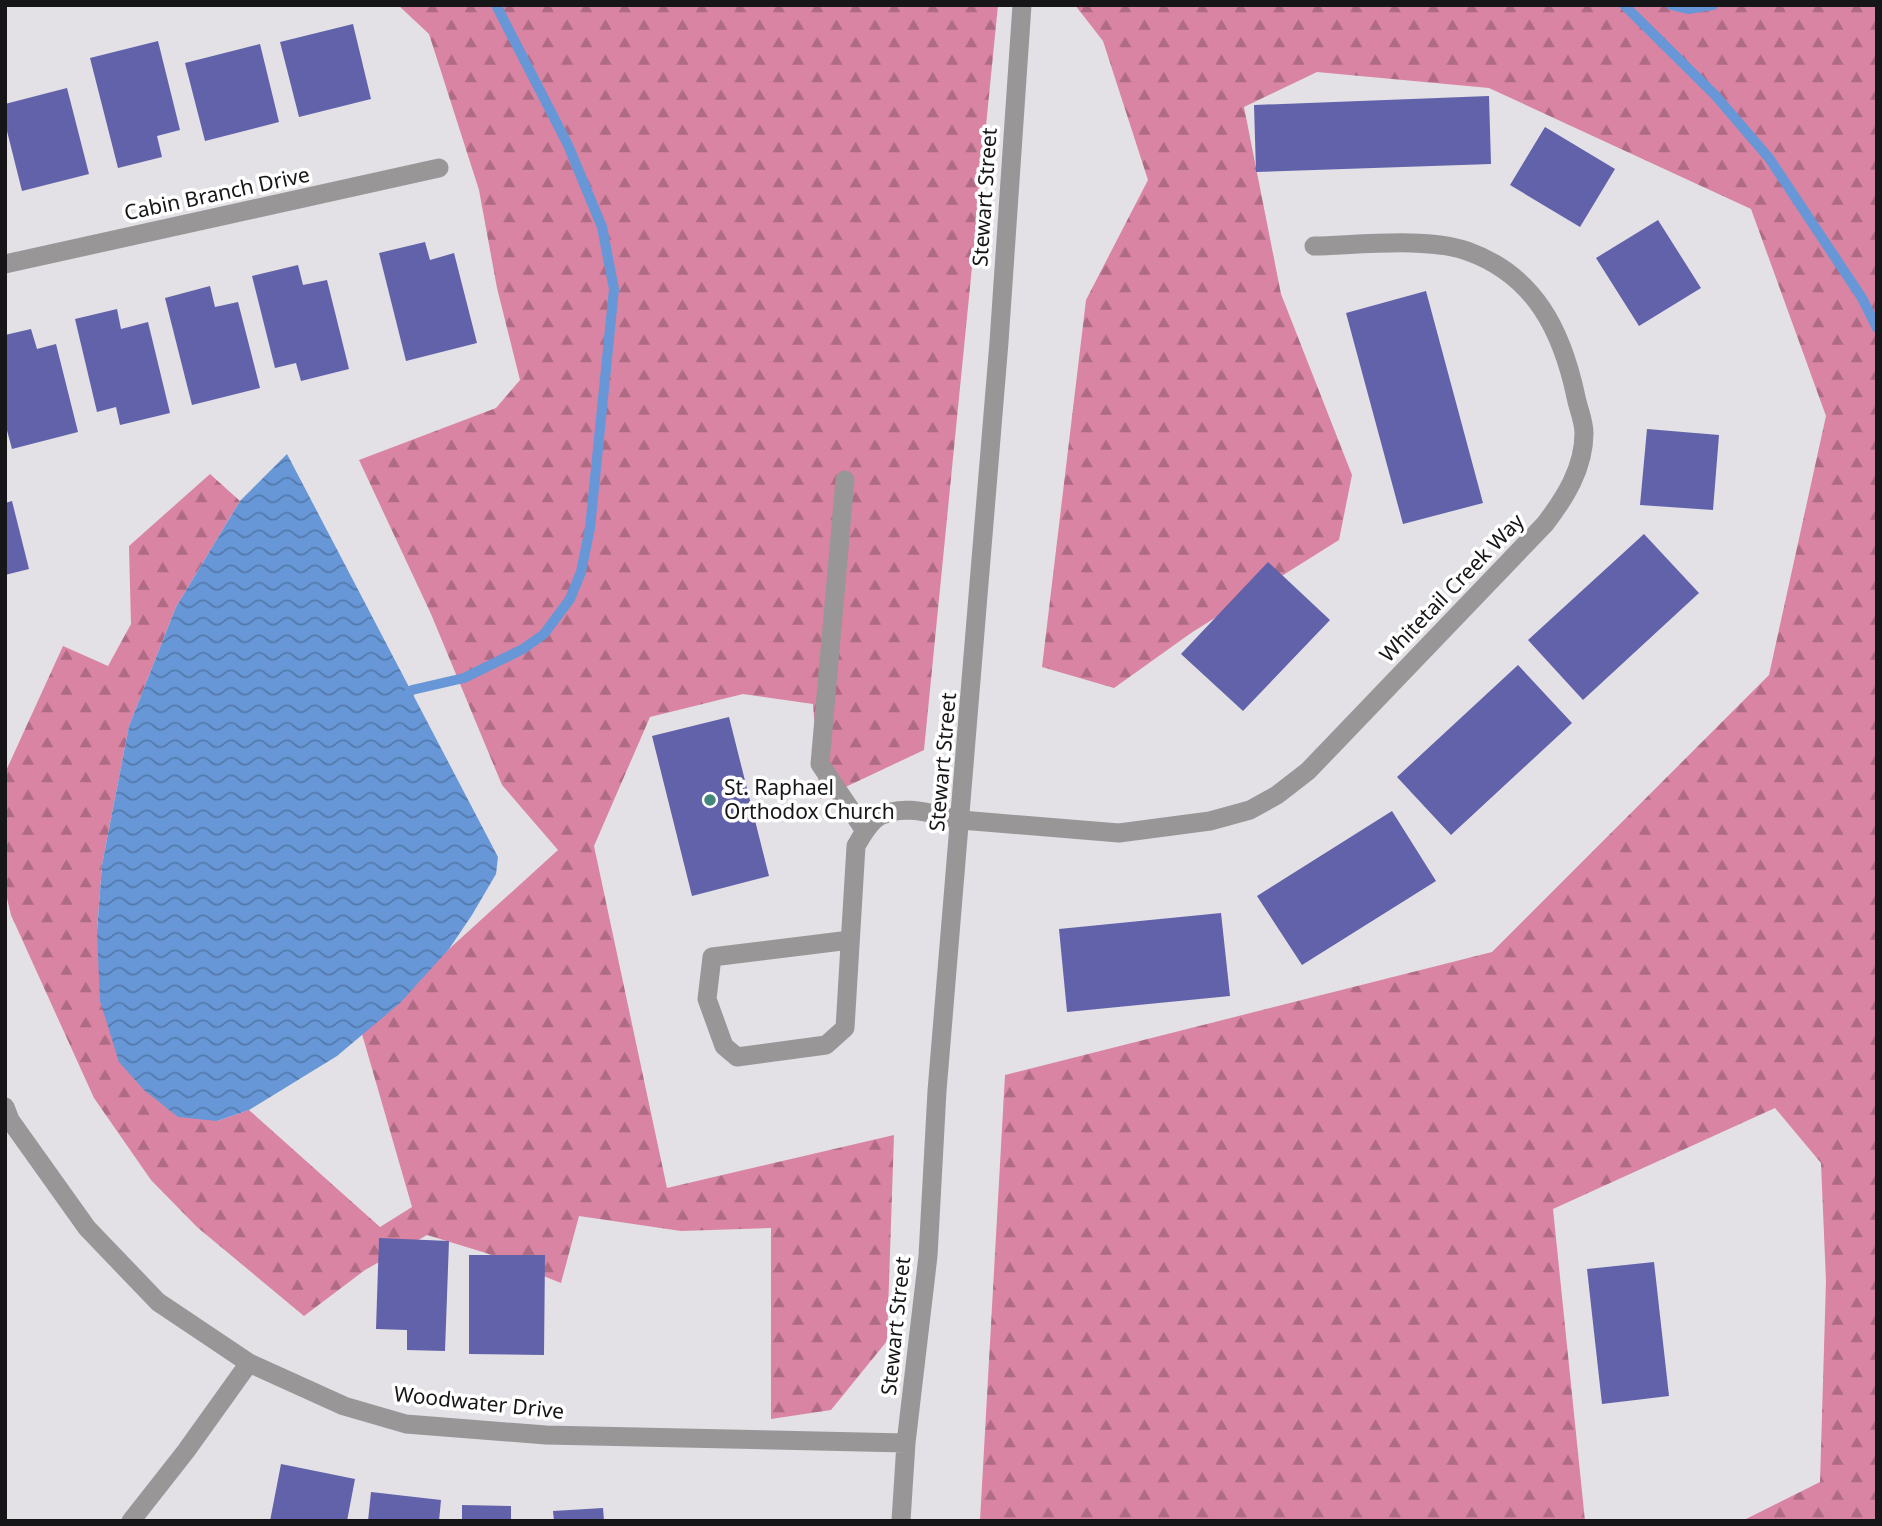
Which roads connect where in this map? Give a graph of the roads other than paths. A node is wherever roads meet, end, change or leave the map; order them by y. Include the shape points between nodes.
1 (1022, 5) edge
2 (439, 168) dead end
3 (1314, 246) dead end
4 (5, 264) edge
5 (845, 480) dead end
6 (961, 820) junction
7 (864, 831) junction
8 (850, 940) junction
9 (5, 1107) edge
10 (249, 1363) junction
11 (906, 1443) junction
12 (131, 1521) edge
13 (901, 1521) edge

1 - 6 street, Stewart Street
2 - 4 street, Cabin Branch Drive
3 - 6 street, Whitetail Creek Way via 1435,243 1495,262 1520,282 1542,306 1558,334 1584,433 1566,497 1308,771 1250,810 1210,821 1119,833
5 - 7 street via 820,764
6 - 7 street, Whitetail Creek Way via 910,809 879,816
6 - 11 street, Stewart Street via 928,1256
7 - 8 street via 856,846
8 - 8 street via 845,1028 825,1045 737,1057 724,1046 707,999 712,957
9 - 10 street, Woodwater Drive via 96,1238 159,1302
10 - 11 street, Woodwater Drive via 344,1406 406,1424 546,1435
10 - 12 street
11 - 13 street, Stewart Street

